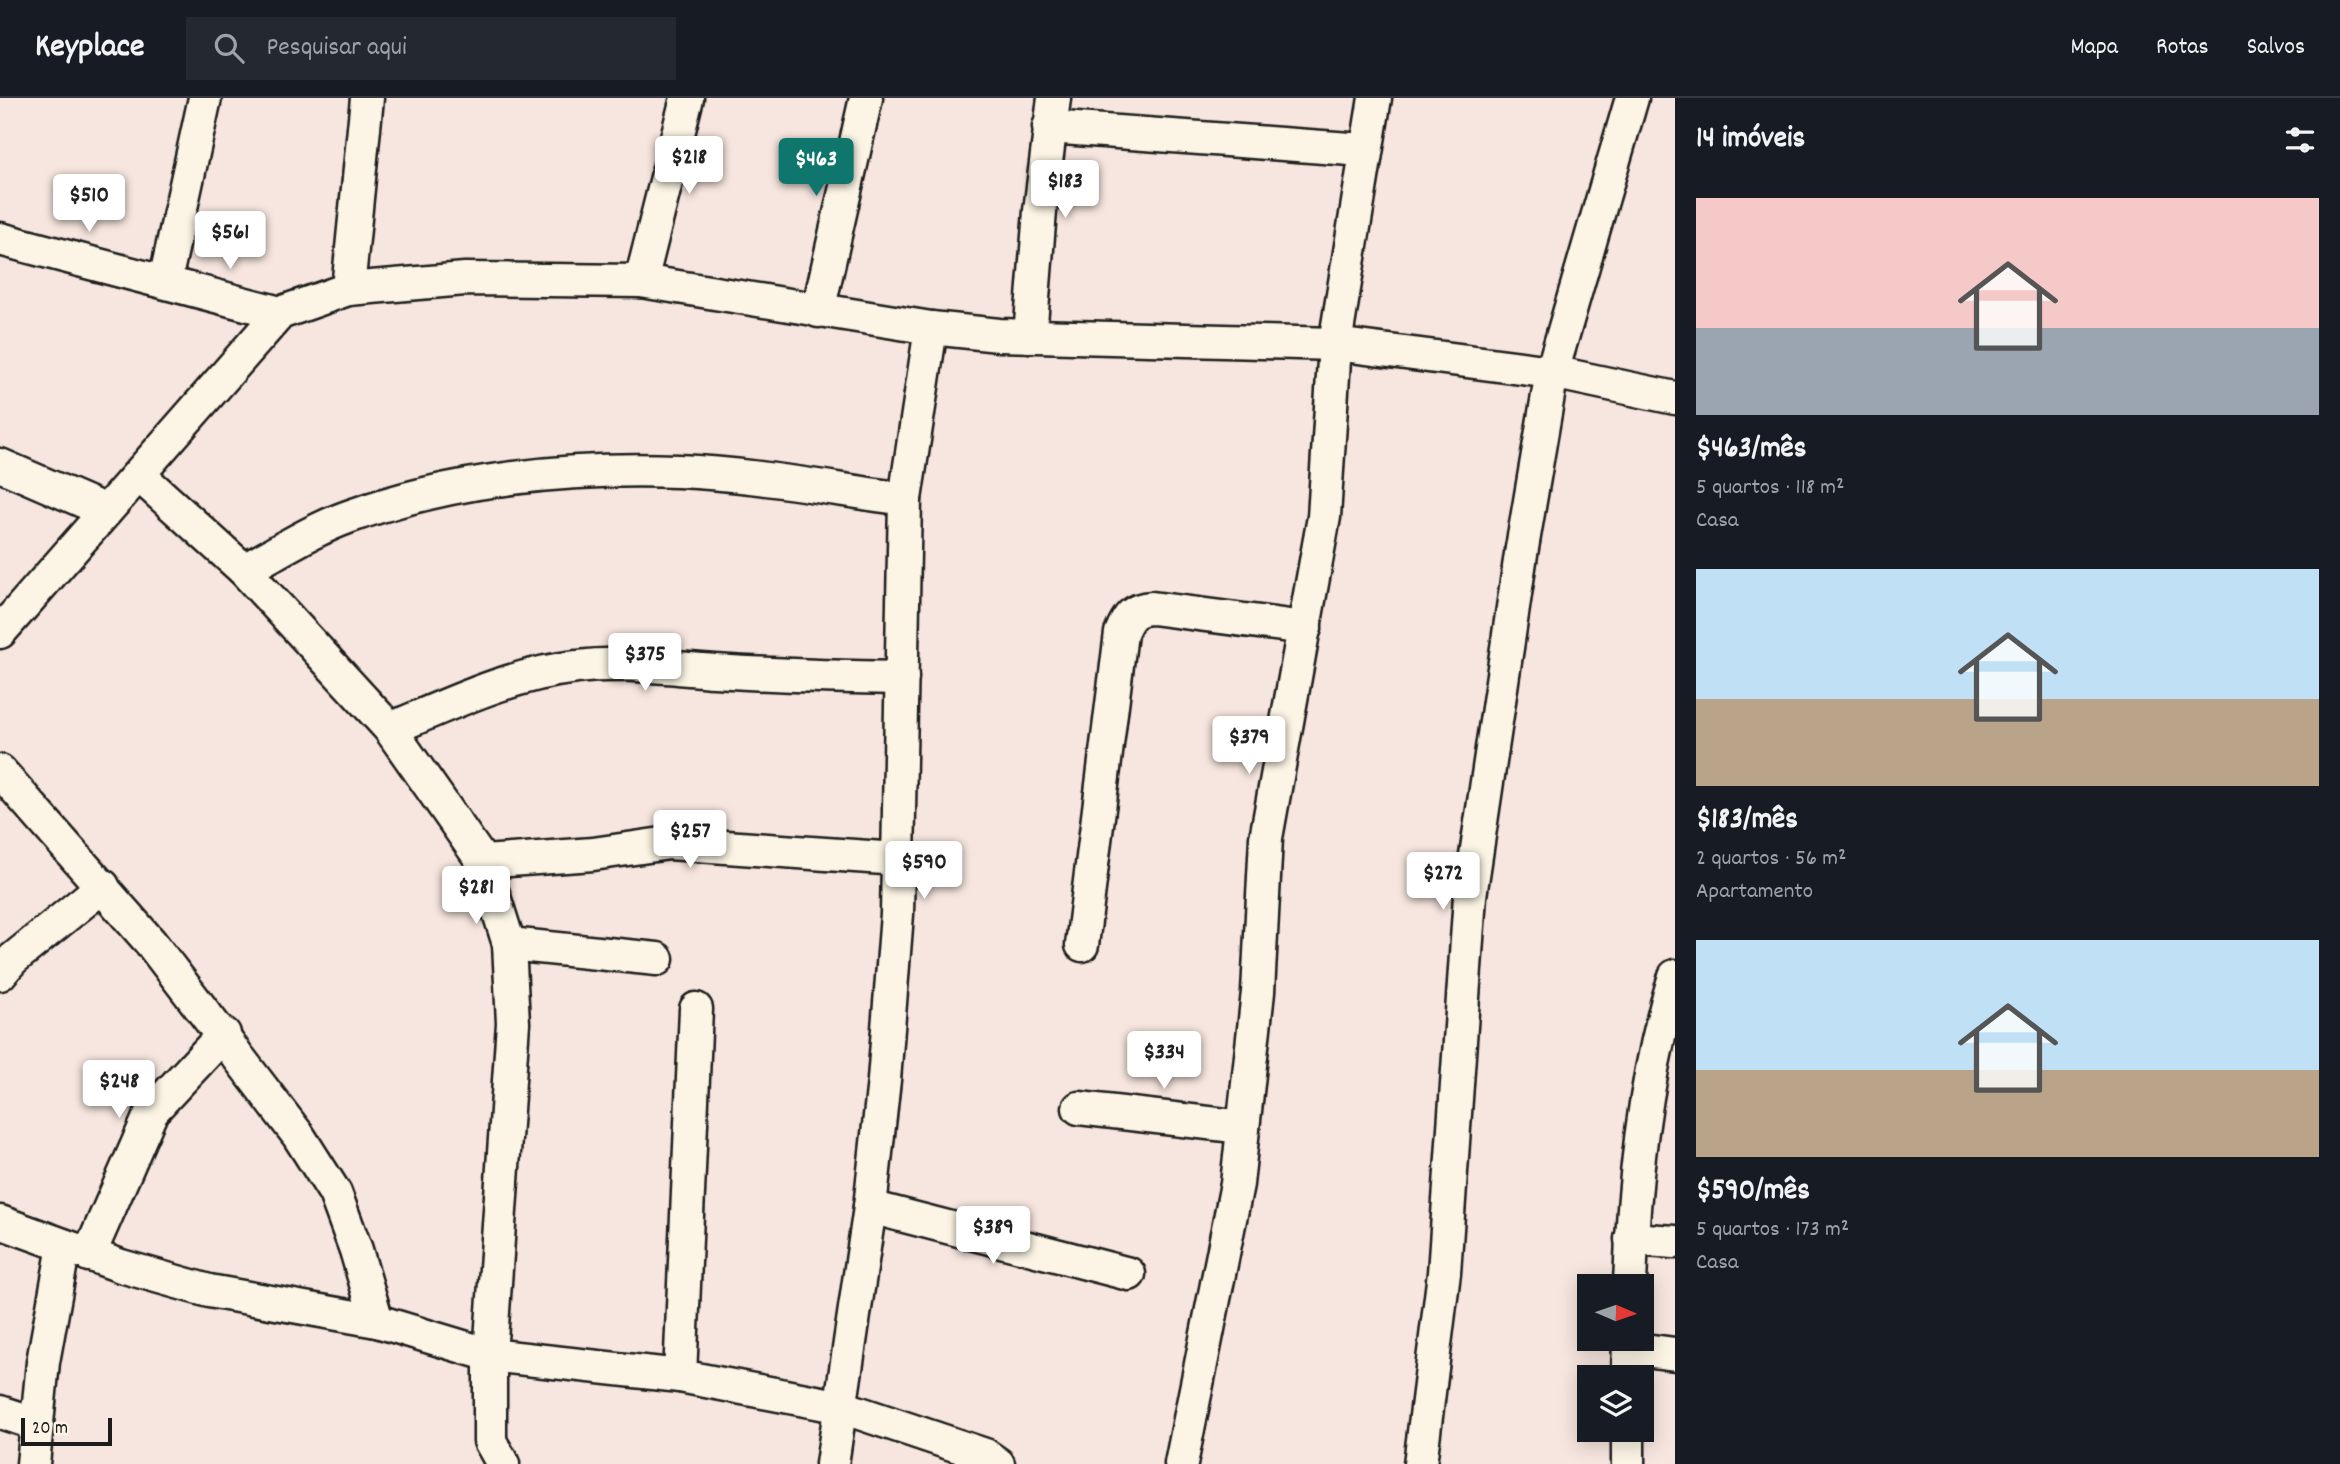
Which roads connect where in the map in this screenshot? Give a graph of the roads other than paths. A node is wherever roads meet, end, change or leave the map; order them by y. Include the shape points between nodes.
1 (205, 98) edge
2 (367, 98) edge
3 (687, 98) edge
4 (866, 98) edge
5 (1375, 98) edge
6 (1632, 98) edge
7 (1051, 113) edge
8 (1364, 150) junction
9 (0, 239) edge
10 (165, 281) junction
11 (640, 282) junction
12 (348, 289) junction
13 (818, 311) junction
14 (280, 313) junction
15 (932, 327) junction
16 (1030, 337) junction
17 (1335, 344) junction
18 (1552, 372) junction
19 (1675, 398) edge
20 (0, 466) edge
21 (139, 475) junction
22 (905, 499) junction
23 (106, 511) junction
24 (244, 570) junction
25 (1305, 628) junction
26 (0, 632) edge
27 (902, 678) junction
28 (390, 729) junction
29 (0, 771) edge
30 (898, 859) junction
31 (483, 862) junction
32 (103, 886) junction
33 (509, 944) junction
34 (1082, 945) dead end
35 (657, 959) dead end
36 (4, 960) edge
37 (1675, 976) edge
38 (696, 1009) dead end
39 (224, 1034) junction
40 (1667, 1036) edge
41 (1079, 1108) dead end
42 (1243, 1127) junction
43 (870, 1207) junction
44 (0, 1222) edge
45 (1631, 1239) junction
46 (1675, 1242) edge
47 (77, 1251) junction
48 (1129, 1274) dead end
49 (1630, 1274) edge
50 (377, 1321) junction
51 (1675, 1353) edge
52 (490, 1355) junction
53 (1629, 1355) edge
54 (680, 1376) junction
55 (842, 1406) junction
56 (0, 1412) edge
57 (37, 1424) junction
58 (1628, 1442) edge
59 (33, 1464) edge
60 (503, 1464) edge
61 (832, 1464) edge
62 (998, 1464) edge
63 (1181, 1464) edge
64 (1420, 1464) edge
65 (1628, 1464) edge

1 - 10 street
2 - 12 street
3 - 11 street
4 - 13 street
5 - 8 street
6 - 18 street
7 - 8 street
7 - 16 street
8 - 17 street
9 - 10 street
10 - 14 street
11 - 12 street via 465,279
11 - 13 street
12 - 14 street
13 - 15 street
14 - 21 street
15 - 16 street
15 - 22 street
16 - 17 street
17 - 18 street
17 - 25 street via 1324,516
18 - 19 street
18 - 64 street via 1470,896 1444,1273
20 - 23 street
21 - 23 street
21 - 24 street
22 - 24 street via 678,471 601,471 483,482 407,498 346,518
22 - 27 street
23 - 26 street
24 - 28 street
25 - 34 street via 1152,608 1137,609 1128,617 1121,633
25 - 42 street via 1266,838 1258,992
27 - 28 street via 612,664 576,667 539,673 477,693
27 - 30 street
28 - 31 street
29 - 32 street
30 - 31 street via 669,843
30 - 43 street via 884,1080
31 - 33 street
32 - 36 street
32 - 39 street
33 - 35 street
33 - 52 street via 513,1023
37 - 40 street
38 - 54 street
39 - 47 street via 152,1111
39 - 50 street via 335,1193
40 - 45 street
41 - 42 street
42 - 63 street via 1222,1269
43 - 48 street
43 - 55 street
44 - 47 street
45 - 46 street
45 - 49 street
47 - 50 street via 209,1291
47 - 57 street via 43,1362
50 - 52 street
51 - 53 street
52 - 54 street
52 - 60 street via 490,1441
54 - 55 street
55 - 61 street
55 - 62 street via 985,1455
56 - 57 street
57 - 59 street
58 - 65 street

